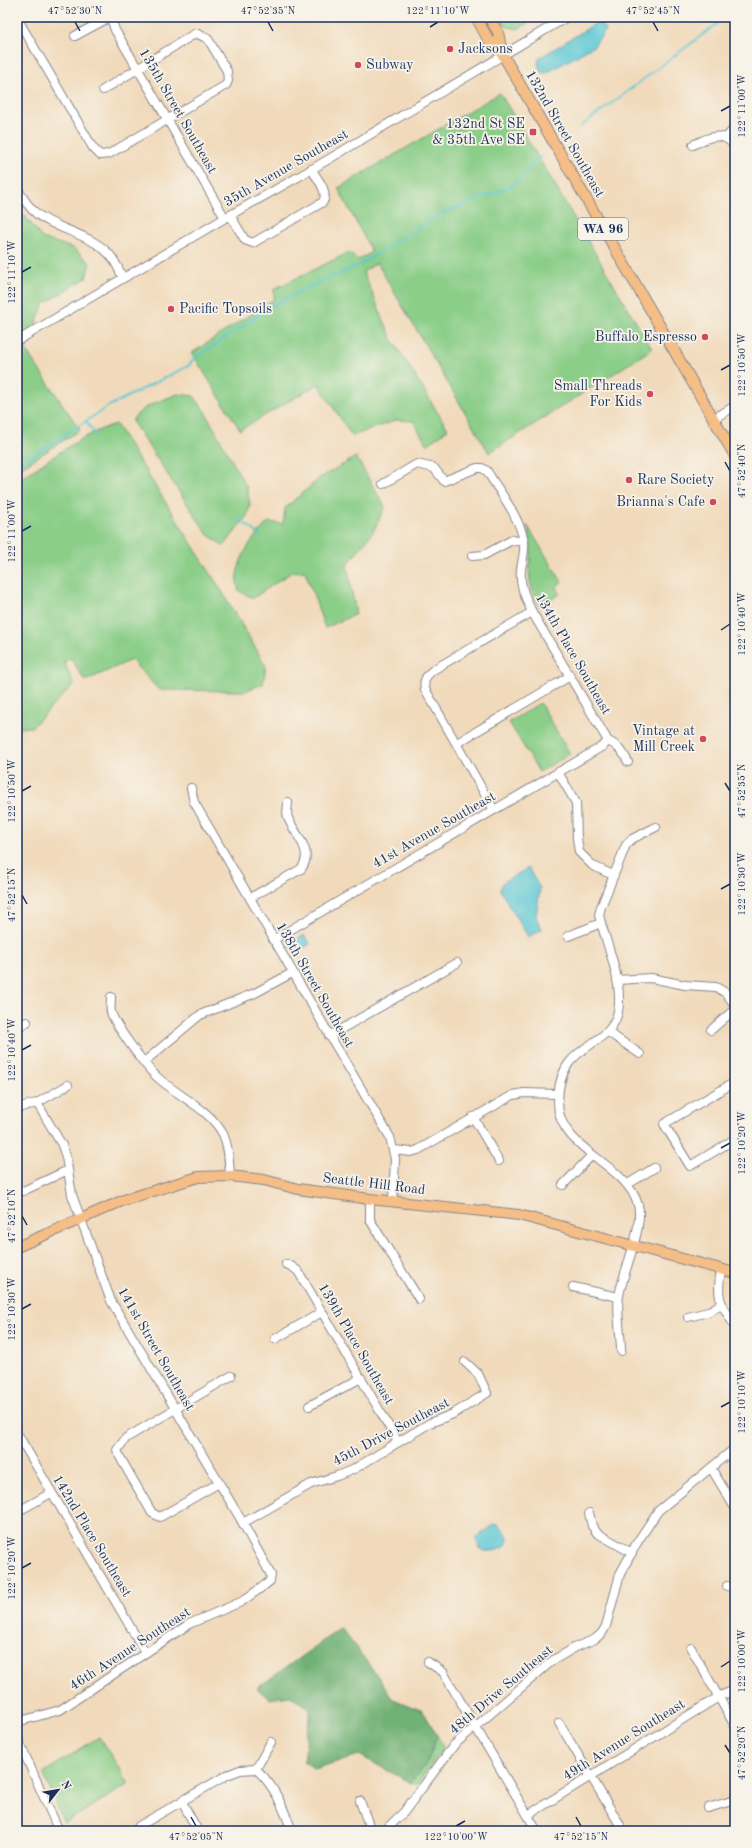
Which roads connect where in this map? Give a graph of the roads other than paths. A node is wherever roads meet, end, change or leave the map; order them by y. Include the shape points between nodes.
1 (110, 17) edge
2 (114, 17) edge
3 (476, 17) edge
4 (489, 17) edge
5 (567, 17) edge
6 (17, 18) edge
7 (75, 36) dead end
8 (503, 55) junction
9 (138, 69) junction
10 (103, 90) dead end
11 (167, 120) junction
12 (735, 127) edge
13 (726, 138) junction
14 (693, 145) dead end
15 (735, 147) edge
16 (311, 169) junction
17 (17, 188) edge
18 (228, 216) junction
19 (123, 278) junction
20 (17, 341) edge
21 (735, 406) edge
22 (713, 420) junction
23 (735, 456) edge
24 (383, 484) dead end
25 (524, 542) junction
26 (472, 556) dead end
27 (532, 612) junction
28 (570, 676) junction
29 (608, 741) junction
30 (457, 743) junction
31 (628, 762) dead end
32 (558, 772) junction
33 (191, 788) dead end
34 (288, 802) dead end
35 (494, 810) junction
36 (656, 827) dead end
37 (613, 874) junction
38 (250, 898) junction
39 (601, 923) junction
40 (568, 936) dead end
41 (273, 940) junction
42 (457, 963) dead end
43 (292, 972) junction
44 (617, 980) junction
45 (111, 997) dead end
46 (735, 1005) edge
47 (735, 1009) edge
48 (27, 1022) dead end
49 (17, 1028) edge
50 (711, 1030) dead end
51 (608, 1032) junction
52 (329, 1036) junction
53 (640, 1054) dead end
54 (144, 1062) junction
55 (735, 1082) edge
56 (68, 1085) dead end
57 (558, 1094) junction
58 (37, 1102) junction
59 (17, 1108) edge
60 (472, 1117) junction
61 (735, 1139) edge
62 (394, 1150) junction
63 (592, 1154) junction
64 (499, 1161) dead end
65 (654, 1168) dead end
66 (68, 1170) junction
67 (230, 1176) junction
68 (628, 1184) junction
69 (563, 1185) dead end
70 (23, 1191) dead end
71 (370, 1199) junction
72 (393, 1200) junction
73 (80, 1220) junction
74 (633, 1246) junction
75 (17, 1247) edge
76 (286, 1264) dead end
77 (721, 1270) junction
78 (735, 1273) edge
79 (573, 1287) dead end
80 (618, 1297) junction
81 (419, 1299) dead end
82 (721, 1304) junction
83 (322, 1312) junction
84 (688, 1317) dead end
85 (735, 1326) edge
86 (275, 1340) dead end
87 (621, 1351) dead end
88 (465, 1362) dead end
89 (230, 1376) dead end
90 (361, 1378) junction
91 (309, 1406) dead end
92 (175, 1409) junction
93 (17, 1433) edge
94 (398, 1442) junction
95 (735, 1448) edge
96 (711, 1468) junction
97 (219, 1484) junction
98 (51, 1493) junction
99 (735, 1508) edge
100 (17, 1512) edge
101 (588, 1513) dead end
102 (243, 1523) junction
103 (632, 1553) junction
104 (270, 1575) joint
105 (691, 1648) dead end
106 (145, 1652) junction
107 (428, 1662) dead end
108 (735, 1690) edge
109 (720, 1696) junction
110 (17, 1722) edge
111 (558, 1723) dead end
112 (735, 1726) edge
113 (476, 1727) junction
114 (17, 1737) edge
115 (271, 1742) dead end
116 (256, 1769) junction
117 (590, 1775) junction
118 (735, 1800) edge
119 (360, 1801) dead end
120 (182, 1802) junction
121 (708, 1808) dead end
122 (528, 1815) junction
123 (620, 1825) dead end
124 (59, 1831) edge
125 (136, 1831) edge
126 (198, 1831) edge
127 (292, 1831) edge
128 (371, 1831) edge
129 (384, 1831) edge
130 (537, 1831) edge

1 - 7 street
2 - 9 street, 135th Street Southeast via 112,21 115,30
3 - 8 main road, 132nd Street Southeast / WA 96 via 488,39
4 - 8 main road, 132nd Street Southeast / WA 96 via 498,32
5 - 8 street, 35th Avenue Southeast
6 - 11 street via 93,148 100,154 109,154
8 - 16 street, 35th Avenue Southeast
8 - 22 main road, 132nd Street Southeast / WA 96
9 - 10 street
9 - 11 street, 135th Street Southeast
9 - 11 street via 196,33 208,39 227,71 226,85
11 - 18 street, 135th Street Southeast
12 - 13 street
13 - 14 street via 712,136
13 - 15 street
16 - 18 street, 35th Avenue Southeast
16 - 18 street, 135th Street Southeast via 325,193 326,198 323,202 253,243 246,240
17 - 19 street via 24,201 36,214 99,245 110,255
18 - 19 street, 35th Avenue Southeast
19 - 20 street, 35th Avenue Southeast
21 - 22 street
22 - 23 main road, 132nd Street Southeast / WA 96
24 - 25 street, 134th Place Southeast via 417,464 434,468 444,481 482,468 487,471 518,522
25 - 26 street via 512,540 484,555
25 - 27 street, 134th Place Southeast via 521,580
27 - 28 street, 134th Place Southeast
27 - 30 street via 425,677 425,689
28 - 29 street, 134th Place Southeast
28 - 30 street
29 - 31 street, 134th Place Southeast via 616,744
29 - 32 street, 41st Avenue Southeast
30 - 35 street
32 - 35 street, 41st Avenue Southeast
32 - 37 street via 576,802 579,852 593,866
33 - 38 street, 138th Street Southeast via 194,802
34 - 38 street via 287,816 306,850 304,864 301,869
35 - 41 street, 41st Avenue Southeast
36 - 37 street via 632,839 626,845
37 - 39 street via 599,915
38 - 41 street, 138th Street Southeast
39 - 40 street
39 - 44 street
41 - 43 street, 138th Street Southeast
42 - 52 street
43 - 52 street, 138th Street Southeast
43 - 54 street via 255,993 200,1015
44 - 46 street via 651,978 685,985 716,987 726,993
44 - 51 street via 620,1000 614,1023
45 - 54 street via 111,1012
47 - 50 street
48 - 49 street
51 - 53 street
51 - 57 street via 570,1062 561,1080
52 - 62 street, 138th Street Southeast via 390,1137
54 - 67 street via 156,1076 210,1117 227,1145
55 - 61 street via 664,1124 690,1166
56 - 58 street
57 - 60 street via 513,1095
57 - 63 street via 562,1122 575,1139
58 - 59 street
58 - 66 street, 141st Street Southeast via 62,1145
60 - 62 street via 418,1150
60 - 64 street
62 - 72 street, 138th Street Southeast
63 - 68 street
63 - 69 street
65 - 68 street
66 - 70 street
66 - 73 street, 141st Street Southeast
67 - 71 main road, Seattle Hill Road
67 - 73 main road, Seattle Hill Road via 198,1177 160,1188 124,1200
68 - 74 street via 639,1212
71 - 72 main road, Seattle Hill Road
71 - 81 street via 370,1220
72 - 74 main road, Seattle Hill Road via 519,1215
73 - 75 main road, Seattle Hill Road
73 - 92 street, 141st Street Southeast via 110,1301
74 - 77 main road, Seattle Hill Road
74 - 80 street
76 - 83 street, 139th Place Southeast via 298,1271
77 - 78 main road, Seattle Hill Road
77 - 82 street via 718,1289
79 - 80 street
80 - 87 street
82 - 84 street via 708,1312
82 - 85 street
83 - 86 street
83 - 90 street, 139th Place Southeast
88 - 94 street, 45th Drive Southeast via 478,1374 486,1393 453,1414 430,1423
89 - 92 street
90 - 91 street
90 - 94 street, 139th Place Southeast
92 - 97 street, 141st Street Southeast
92 - 97 street via 126,1438 117,1450 152,1513 160,1517
93 - 98 street, 142nd Place Southeast
94 - 102 street, 45th Drive Southeast via 354,1468 311,1484
95 - 96 street, 48th Drive Southeast
96 - 99 street
96 - 103 street, 48th Drive Southeast via 658,1511
97 - 102 street, 141st Street Southeast
98 - 100 street
98 - 106 street, 142nd Place Southeast
101 - 103 street via 597,1533
102 - 104 street, 141st Street Southeast
103 - 113 street, 48th Drive Southeast via 620,1574 602,1633 552,1661
104 - 106 street, 46th Avenue Southeast via 270,1580 265,1585 241,1602 189,1624
105 - 109 street
106 - 110 street, 46th Avenue Southeast via 60,1710
107 - 113 street via 443,1672
108 - 109 street, 49th Avenue Southeast
109 - 112 street
109 - 117 street, 49th Avenue Southeast
111 - 117 street
113 - 122 street
113 - 129 street, 48th Drive Southeast via 454,1745 404,1812
114 - 124 street
115 - 116 street
116 - 120 street via 240,1770 227,1775
116 - 127 street via 267,1779 278,1796
117 - 122 street, 49th Avenue Southeast
117 - 123 street
118 - 121 street
119 - 128 street
120 - 125 street via 139,1826
120 - 126 street
122 - 130 street

